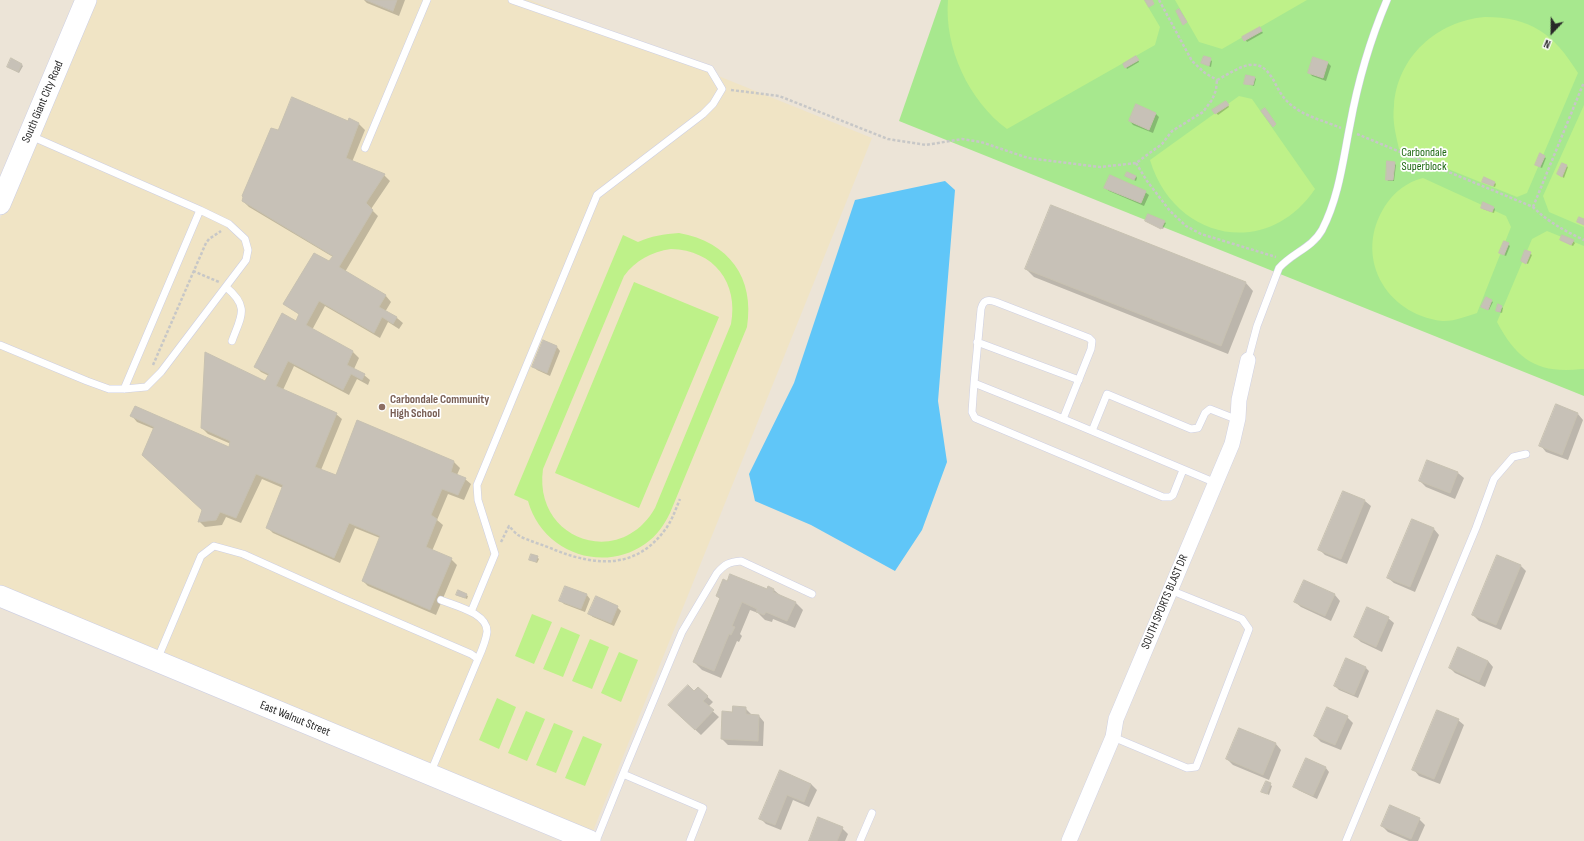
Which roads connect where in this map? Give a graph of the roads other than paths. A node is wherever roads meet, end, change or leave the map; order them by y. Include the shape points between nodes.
1 (86, 0) edge
2 (427, 0) edge
3 (512, 0) edge
4 (1387, 0) edge
5 (29, 135) junction
6 (366, 148) dead end
7 (4, 182) edge
8 (0, 204) edge
9 (200, 210) junction
10 (223, 285) junction
11 (232, 341) dead end
12 (977, 342) junction
13 (0, 345) edge
14 (1248, 360) joint
15 (1079, 380) junction
16 (974, 383) junction
17 (124, 389) junction
18 (1063, 419) junction
19 (1238, 420) junction
20 (1092, 431) junction
21 (1526, 454) dead end
22 (1183, 470) junction
23 (1216, 483) junction
24 (1170, 590) junction
25 (812, 594) dead end
26 (0, 596) edge
27 (441, 600) dead end
28 (471, 612) junction
29 (478, 659) junction
30 (156, 662) junction
31 (1113, 737) junction
32 (430, 774) junction
33 (623, 774) junction
34 (872, 813) dead end
35 (590, 841) edge
36 (596, 841) edge
37 (690, 841) edge
38 (860, 841) edge
39 (1069, 841) edge
40 (1346, 841) edge

1 - 5 street, South Giant City Road
2 - 6 lane
3 - 28 lane via 710,69 722,89 703,114 597,194 477,485 478,500 495,554
4 - 14 lane via 1361,72 1340,177 1331,206 1314,240 1303,251 1286,260 1274,279
5 - 7 street, South Giant City Road
5 - 9 lane
7 - 8 street, South Giant City Road
9 - 10 lane via 229,224 247,245 246,260
9 - 17 lane
10 - 11 lane via 239,299 242,314
10 - 17 lane via 156,377 146,387
12 - 15 lane
12 - 15 lane via 982,304 990,300 996,302 1089,338 1092,344
12 - 16 lane
13 - 17 lane via 99,386
14 - 19 street, SOUTH SPORTS BLAST DR via 1239,400
15 - 18 lane
16 - 18 lane
16 - 22 lane via 972,412 975,418 1076,461 1167,498 1173,495
18 - 20 lane
19 - 20 lane via 1210,409 1205,413 1198,428 1191,429 1107,394
19 - 23 street, SOUTH SPORTS BLAST DR via 1232,444
20 - 22 lane
21 - 40 lane via 1513,457 1494,479
22 - 23 lane
23 - 24 street, SOUTH SPORTS BLAST DR
24 - 31 street, SOUTH SPORTS BLAST DR via 1116,719
24 - 31 lane via 1242,619 1249,629 1196,767 1187,768
25 - 33 lane via 741,561 724,565 682,632
26 - 30 street, East Walnut Street
27 - 28 lane
28 - 29 lane via 483,619 487,630 486,640
29 - 30 lane via 243,554 214,546 201,556
29 - 32 lane
30 - 32 street, East Walnut Street
31 - 39 street, SOUTH SPORTS BLAST DR
32 - 35 street, East Walnut Street
33 - 36 lane
33 - 37 lane via 703,808
34 - 38 lane

